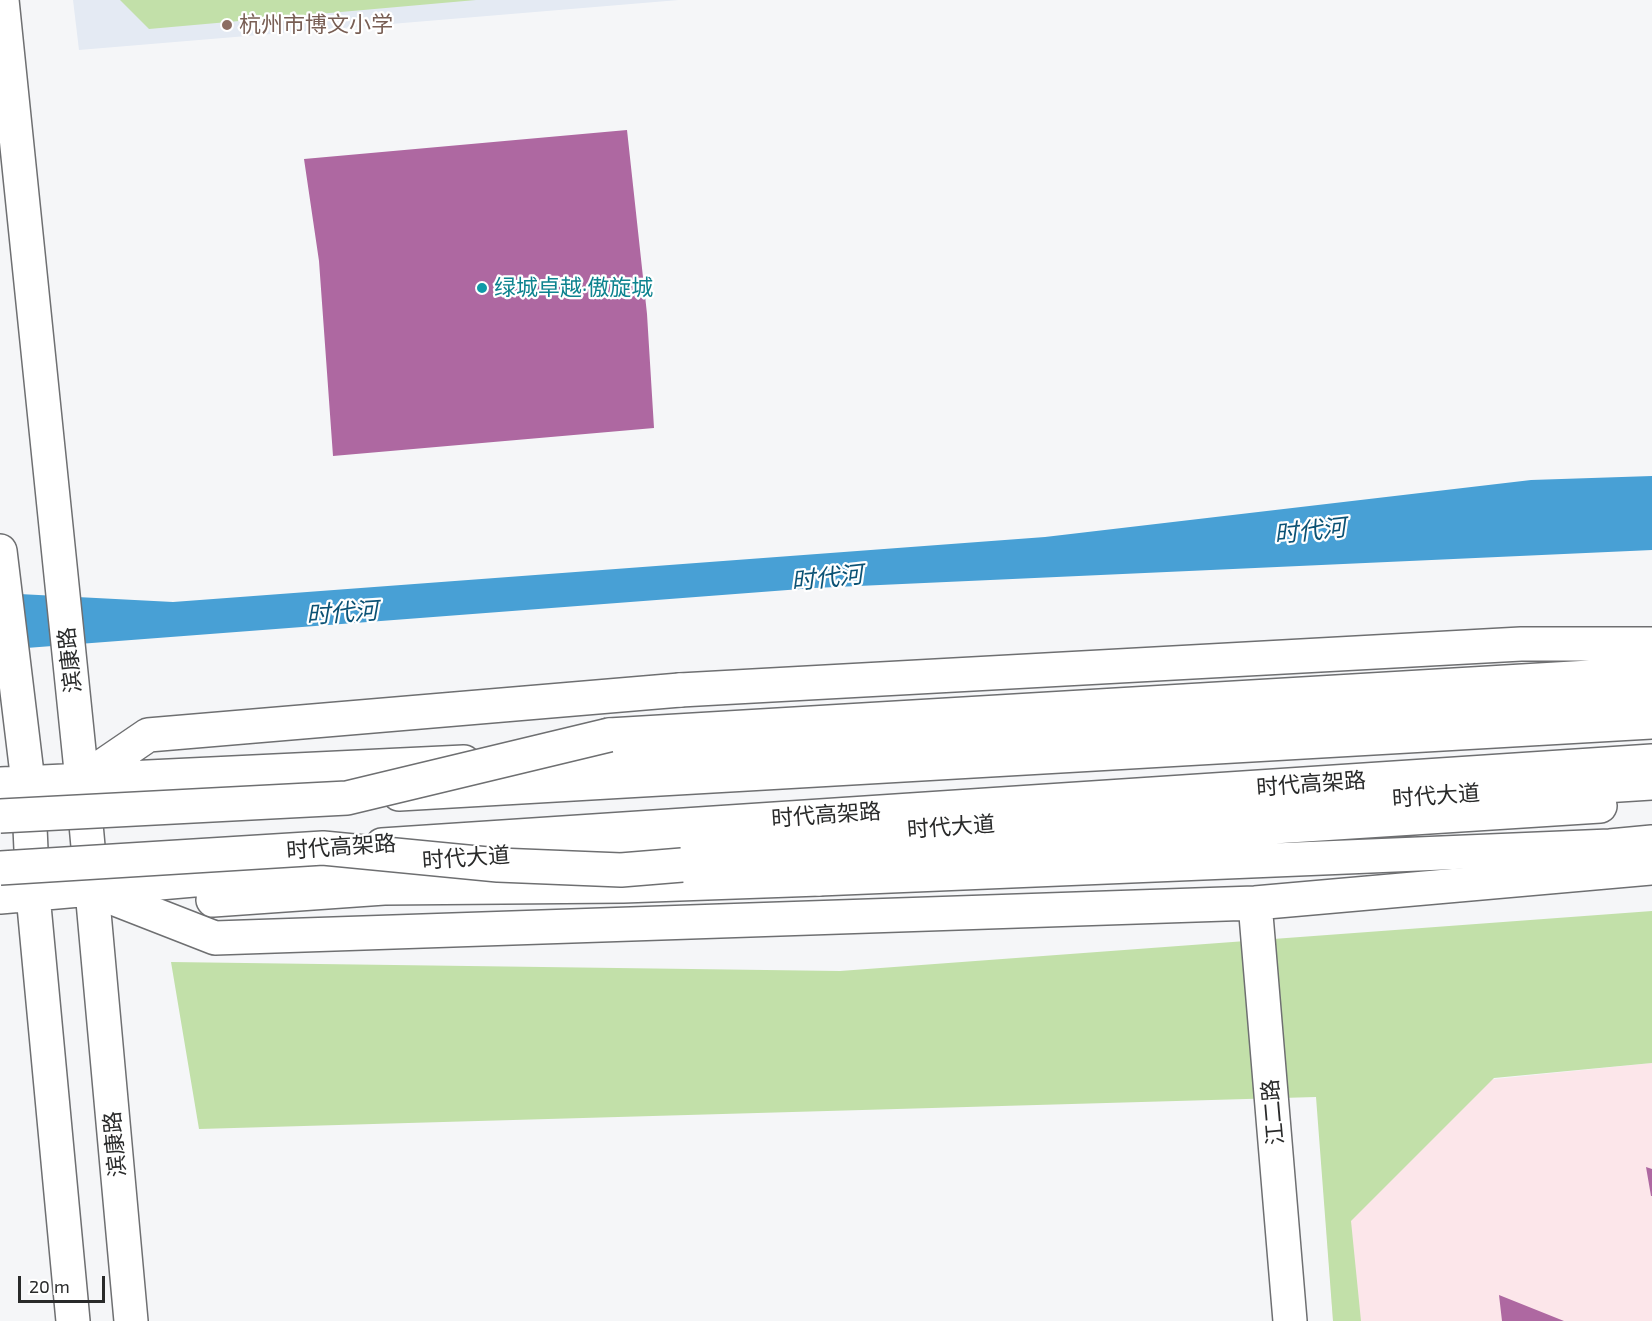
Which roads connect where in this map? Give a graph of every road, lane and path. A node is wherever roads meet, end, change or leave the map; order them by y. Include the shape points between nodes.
1 (2, 0) edge
2 (0, 551) edge
3 (1652, 644) edge
4 (1638, 676) edge
5 (1652, 701) edge
6 (1652, 722) edge
7 (1652, 761) edge
8 (82, 780) junction
9 (14, 783) edge
10 (1652, 783) edge
11 (347, 798) junction
12 (1652, 801) edge
13 (0, 816) edge
14 (1652, 842) edge
15 (323, 848) junction
16 (0, 868) edge
17 (1652, 868) edge
18 (92, 890) junction
19 (33, 895) junction
20 (0, 897) edge
21 (1256, 903) junction
22 (73, 1321) edge
23 (131, 1321) edge
24 (1290, 1321) edge

1 - 8 main road, 滨康路
2 - 9 main road via 15,663
3 - 8 main road via 1521,644 680,690 148,735
4 - 11 main road, bridge via 609,735
5 - 8 main road
6 - 11 main road, 时代高架路, bridge
7 - 15 main road, 时代高架路, bridge
8 - 9 main road
8 - 18 main road, 滨康路
9 - 19 main road
10 - 18 main road, 时代大道 via 333,867
11 - 13 main road, 时代高架路, bridge
12 - 15 main road, bridge via 621,870 498,865
14 - 18 main road via 819,879 384,888 196,902
15 - 16 main road, 时代高架路, bridge
17 - 21 main road
18 - 19 main road, 时代大道
18 - 21 main road via 215,938
18 - 23 main road, 滨康路
19 - 20 main road, 时代大道
19 - 22 main road
21 - 24 main road, 江二路

